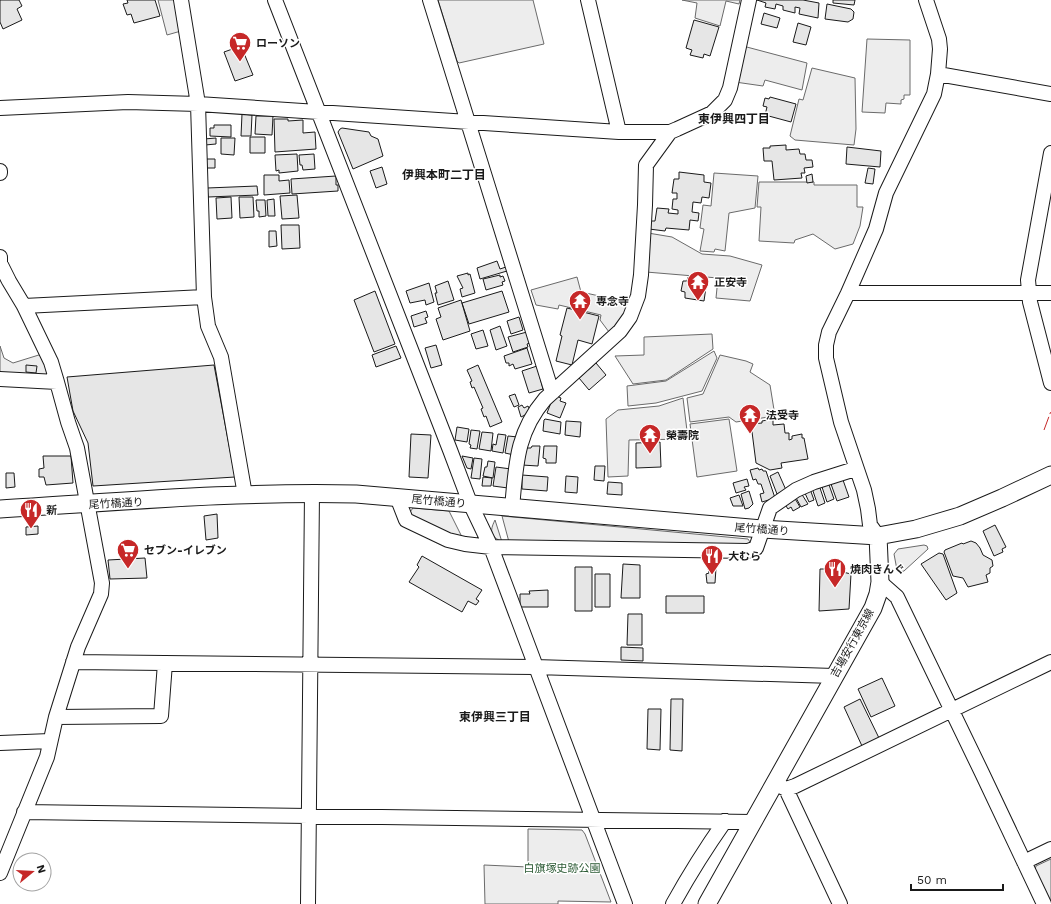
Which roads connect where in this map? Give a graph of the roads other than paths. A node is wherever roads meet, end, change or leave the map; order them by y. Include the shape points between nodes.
1 (180, 0) edge
2 (275, 0) edge
3 (430, 0) edge
4 (588, 0) edge
5 (749, 0) edge
6 (926, 0) edge
7 (938, 74) junction
8 (1051, 94) edge
9 (198, 104) junction
10 (0, 108) edge
11 (319, 112) junction
12 (468, 121) junction
13 (619, 132) junction
14 (670, 132) junction
15 (1051, 153) edge
16 (0, 256) edge
17 (4, 283) edge
18 (848, 293) junction
19 (1029, 293) junction
20 (1051, 293) edge
21 (204, 297) junction
22 (24, 306) junction
23 (0, 379) edge
24 (58, 382) junction
25 (1051, 383) edge
26 (551, 389) junction
27 (855, 468) junction
28 (1051, 475) edge
29 (312, 493) junction
30 (245, 495) junction
31 (397, 497) junction
32 (470, 503) junction
33 (87, 504) junction
34 (512, 508) junction
35 (0, 509) edge
36 (762, 529) junction
37 (878, 536) junction
38 (490, 547) junction
39 (880, 582) junction
40 (73, 662) junction
41 (1051, 662) edge
42 (165, 663) junction
43 (310, 664) junction
44 (535, 667) junction
45 (834, 676) junction
46 (952, 711) junction
47 (56, 717) junction
48 (50, 741) junction
49 (0, 743) edge
50 (780, 786) junction
51 (24, 812) junction
52 (309, 816) junction
53 (593, 820) junction
54 (726, 821) junction
55 (752, 822) junction
56 (6, 847) edge
57 (1051, 849) edge
58 (1024, 862) junction
59 (0, 873) edge
60 (308, 904) edge
61 (625, 904) edge
62 (673, 904) edge
63 (707, 904) edge
64 (840, 904) edge
65 (1044, 904) edge

1 - 9 street
2 - 11 street
3 - 12 street
4 - 13 street
5 - 14 street via 730,88 725,100 712,113
6 - 7 street via 939,39
7 - 8 street
7 - 18 street via 930,103 886,193 876,229
9 - 10 street via 128,102
9 - 11 street
9 - 21 street
11 - 12 street
11 - 32 street
12 - 13 street
12 - 26 street
13 - 14 street
14 - 26 street via 646,164 641,275 638,296 630,317 620,331
15 - 19 street via 1028,280
16 - 17 street
17 - 22 street
18 - 19 street
18 - 27 street via 829,332 826,358 840,422
19 - 20 street
19 - 25 street
21 - 22 street
21 - 30 street via 208,326 220,357
22 - 24 street
23 - 24 street
24 - 33 street via 77,448
26 - 34 street via 535,411 522,436
27 - 36 street via 796,490 770,508
27 - 37 street via 864,490 870,525
28 - 37 main road via 960,516 916,529
29 - 30 main road, 尾竹橋通り
29 - 31 main road, 尾竹橋通り
29 - 43 street
30 - 33 main road, 尾竹橋通り
31 - 32 main road, 尾竹橋通り
31 - 38 street via 406,520 448,540
32 - 34 main road, 尾竹橋通り
32 - 38 street
33 - 35 main road, 尾竹橋通り
33 - 40 street via 102,583 101,594
34 - 36 main road, 尾竹橋通り
36 - 37 main road, 尾竹橋通り
36 - 38 street via 756,548 748,551
37 - 39 main road, 吉場安行東京線
38 - 44 street
39 - 45 main road, 吉場安行東京線 via 872,608
39 - 46 street via 897,597
40 - 42 street
40 - 47 street
41 - 46 street
42 - 43 street
42 - 47 street via 162,716
43 - 44 street
43 - 52 street
44 - 45 street
44 - 53 street
45 - 50 main road, 吉場安行東京線
46 - 50 street via 796,786
46 - 58 street
47 - 48 street
48 - 49 street
48 - 51 street via 47,757
50 - 55 main road, 吉場安行東京線
50 - 64 street
51 - 52 street
51 - 56 street
52 - 53 street
52 - 60 street
53 - 54 street
53 - 61 street
54 - 55 street
54 - 62 street via 703,852
55 - 63 main road, 吉場安行東京線
56 - 59 street
57 - 58 street
58 - 65 street

